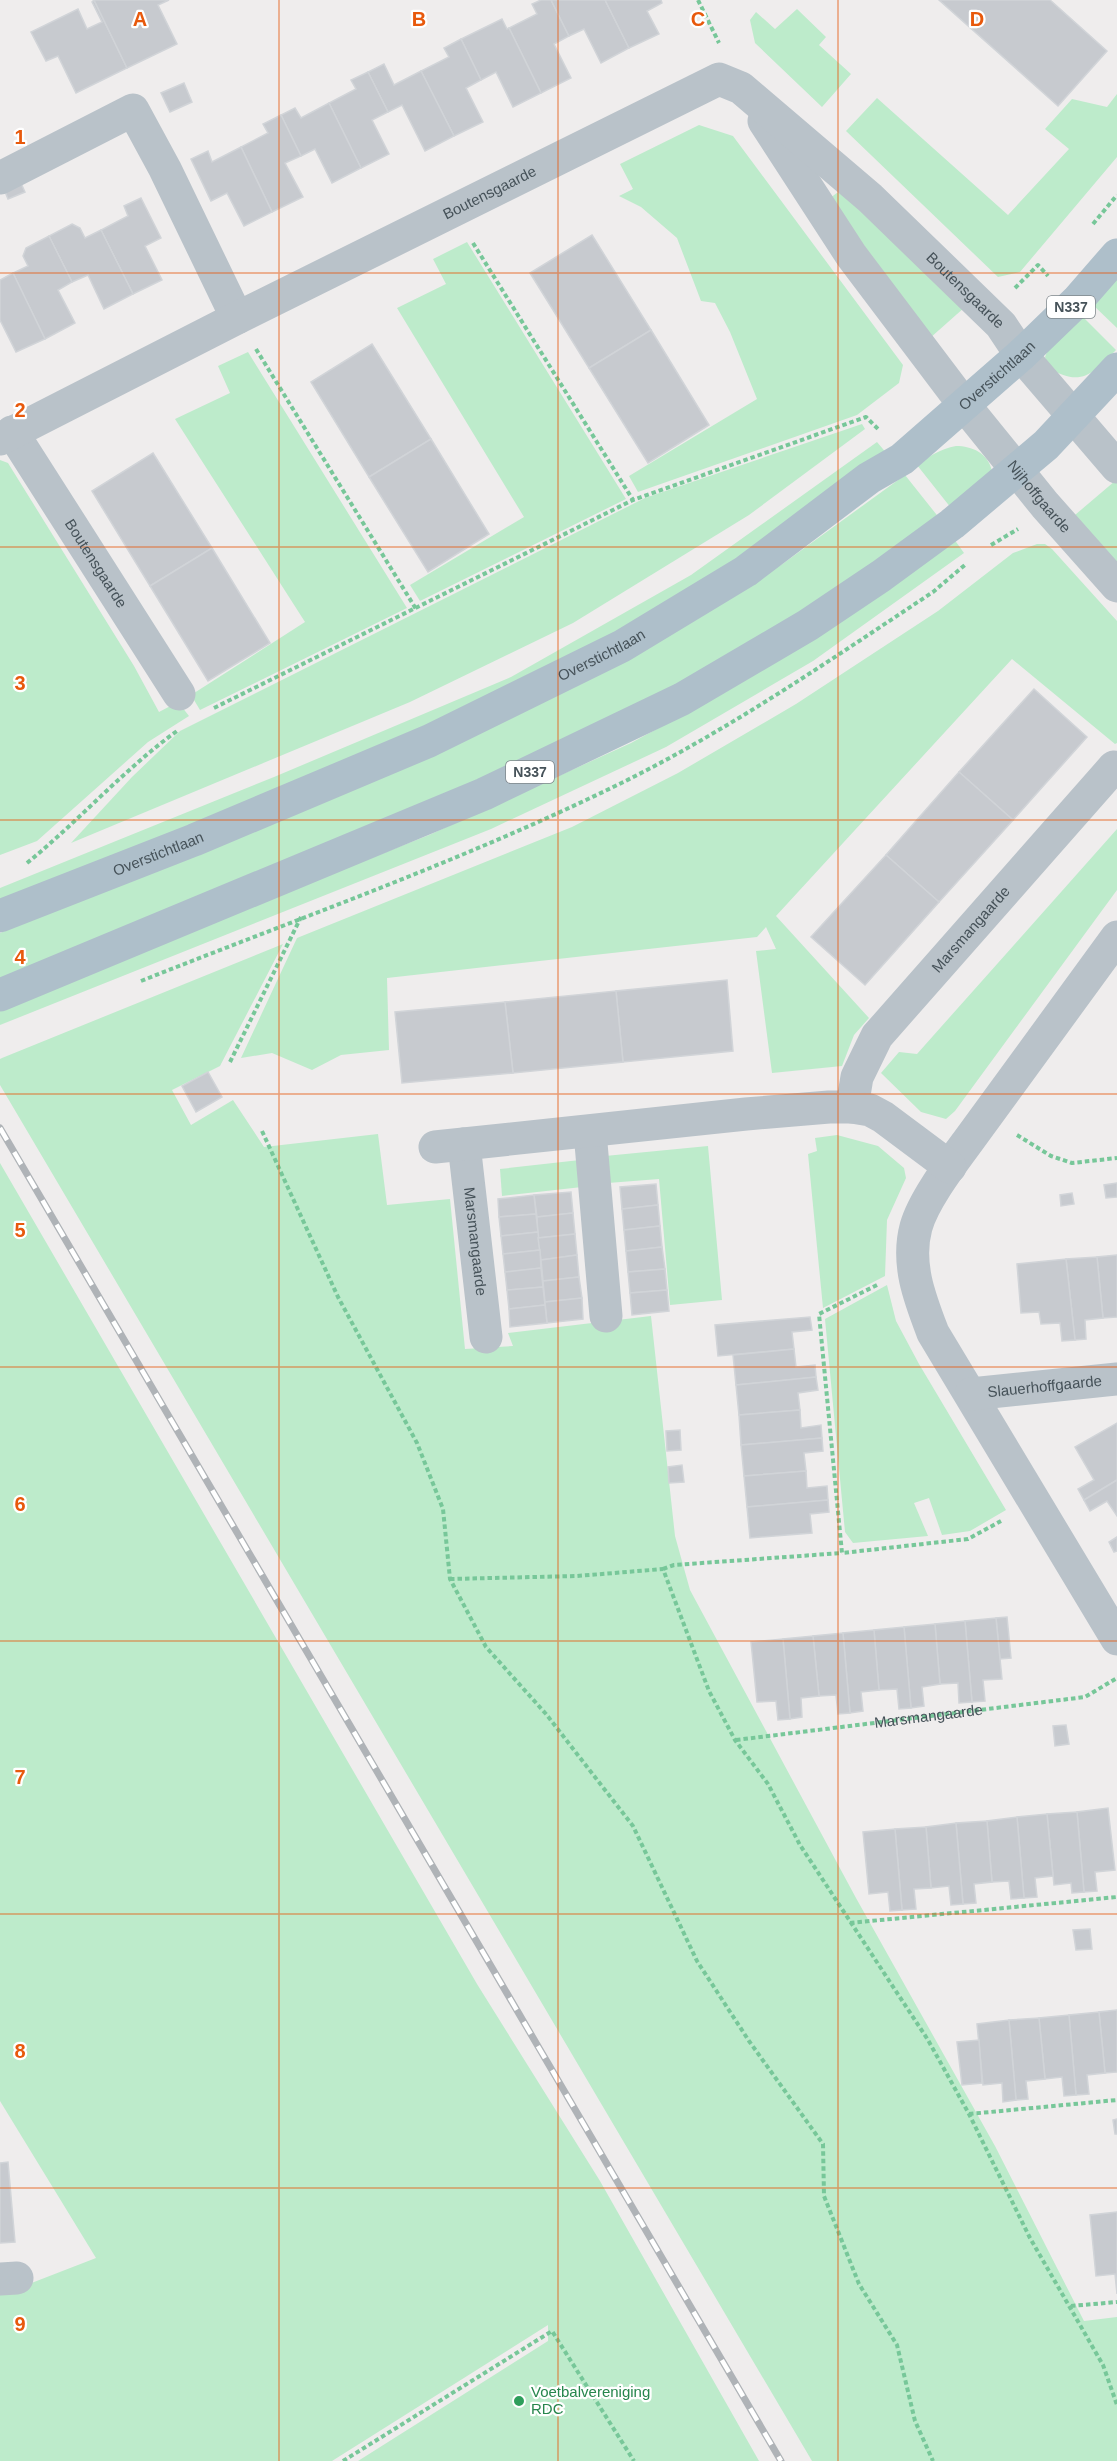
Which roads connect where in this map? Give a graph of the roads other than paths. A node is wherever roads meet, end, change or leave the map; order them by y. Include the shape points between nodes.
1 (741, 88) junction
2 (0, 178) edge
3 (1117, 255) edge
4 (237, 318) junction
5 (1021, 355) junction
6 (1117, 369) edge
7 (965, 406) junction
8 (1073, 417) junction
9 (6, 436) edge
10 (1117, 467) edge
11 (1017, 471) junction
12 (1117, 586) edge
13 (190, 710) road end
14 (1114, 767) dead end
15 (0, 916) edge
16 (1117, 937) edge
17 (0, 995) edge
18 (852, 1107) junction
19 (590, 1132) junction
20 (950, 1167) junction
21 (606, 1316) dead end
22 (486, 1337) dead end
23 (1117, 1379) edge
24 (971, 1394) junction
25 (1117, 1639) edge

1 - 4 street, Boutensgaarde via 719,80
1 - 5 street, Boutensgaarde via 878,206 1001,325
1 - 7 street via 851,255
2 - 4 street via 133,110
3 - 5 main road, Overstichtlaan / N337 via 1077,301
4 - 9 street, Boutensgaarde
5 - 7 main road, Overstichtlaan / N337
5 - 8 street
6 - 8 main road, N337
7 - 11 street, Nijhoffgaarde
7 - 15 main road, Overstichtlaan / N337 via 902,459 869,478 746,571 622,646 429,741
8 - 10 street
8 - 11 main road, N337
9 - 13 street, Boutensgaarde
11 - 12 street, Nijhoffgaarde
11 - 17 main road, N337 via 880,576 808,625 682,699 484,794
14 - 18 street, Marsmangaarde via 877,1036 857,1077
16 - 20 street
18 - 19 street, Marsmangaarde via 746,1114
18 - 20 street, Marsmangaarde via 883,1117
19 - 21 street
19 - 22 street, Marsmangaarde via 449,1145
20 - 24 street via 916,1225 913,1267 933,1333
23 - 24 street, Slauerhoffgaarde
24 - 25 street

